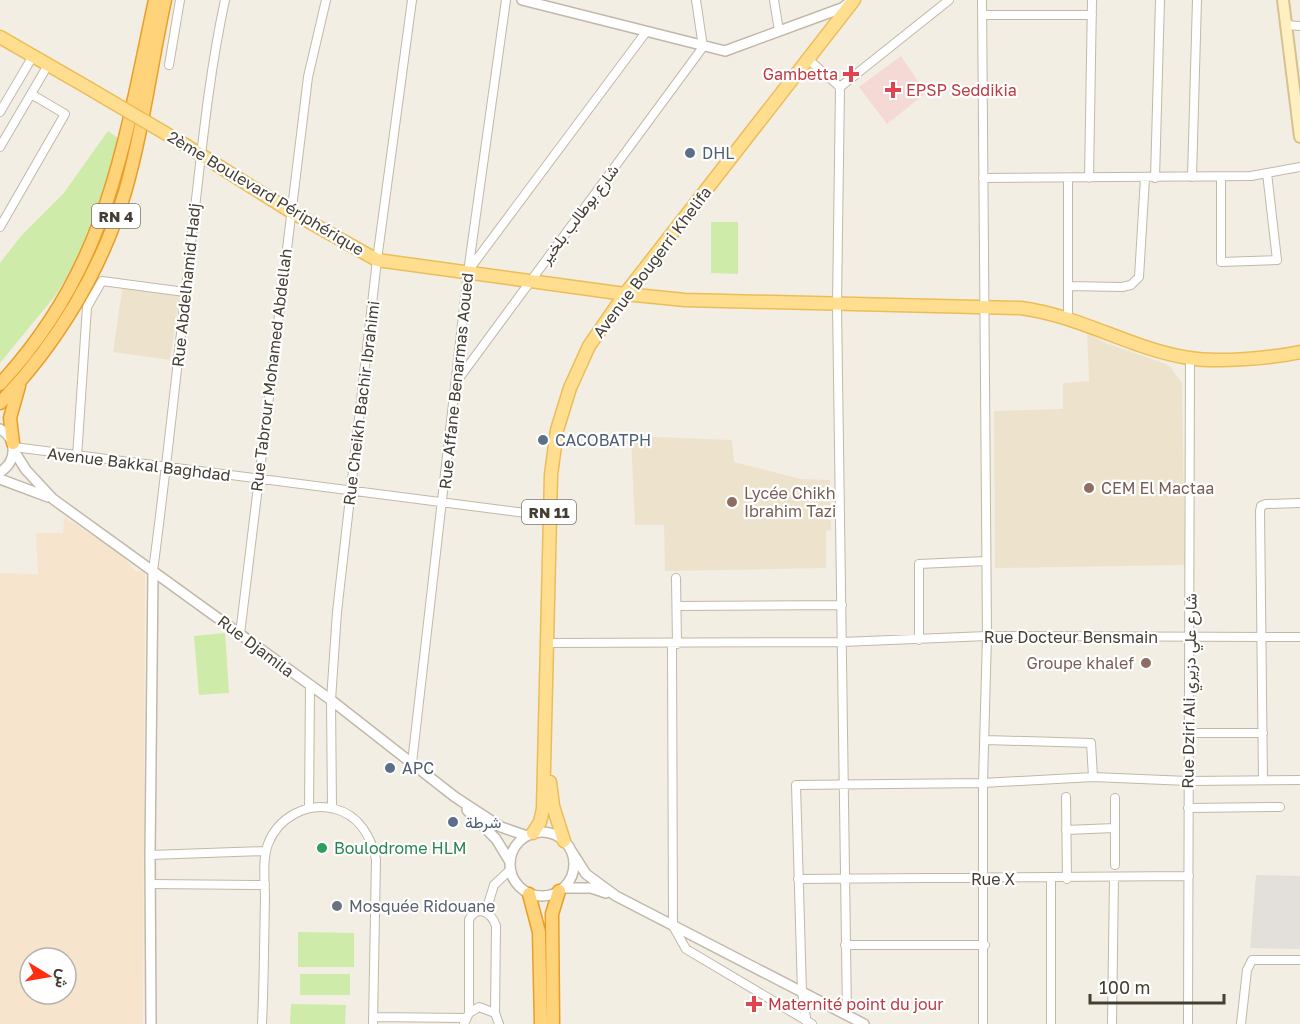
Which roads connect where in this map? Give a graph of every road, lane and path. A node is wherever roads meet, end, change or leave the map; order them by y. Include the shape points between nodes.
1 (155, 0) edge
2 (165, 0) edge
3 (180, 0) edge
4 (225, 0) edge
5 (326, 0) edge
6 (412, 0) edge
7 (506, 0) edge
8 (522, 0) edge
9 (696, 0) edge
10 (774, 0) edge
11 (853, 0) edge
12 (949, 0) edge
13 (982, 0) edge
14 (1092, 0) edge
15 (1160, 0) edge
16 (1197, 0) edge
17 (1283, 0) edge
18 (561, 5) edge
19 (982, 15) junction
20 (1092, 15) junction
21 (1286, 26) junction
22 (1300, 26) edge
23 (779, 31) junction
24 (646, 32) junction
25 (0, 38) edge
26 (703, 47) junction
27 (33, 56) junction
28 (809, 60) junction
29 (48, 65) junction
30 (169, 65) dead end
31 (840, 87) junction
32 (32, 94) junction
33 (0, 112) edge
34 (1300, 137) edge
35 (0, 147) edge
36 (201, 155) junction
37 (1300, 167) edge
38 (1267, 173) junction
39 (1192, 177) junction
40 (1221, 177) junction
41 (983, 178) junction
42 (1089, 178) junction
43 (1145, 178) junction
44 (1155, 178) junction
45 (1068, 179) junction
46 (290, 211) junction
47 (0, 227) edge
48 (377, 260) junction
49 (468, 272) junction
50 (530, 280) junction
51 (1068, 286) junction
52 (185, 292) junction
53 (625, 294) junction
54 (837, 305) junction
55 (983, 307) junction
56 (1068, 317) junction
57 (1300, 352) edge
58 (1190, 358) junction
59 (22, 380) junction
60 (456, 382) junction
61 (0, 384) edge
62 (0, 403) edge
63 (0, 429) edge
64 (13, 447) junction
65 (76, 457) junction
66 (166, 469) junction
67 (0, 472) edge
68 (0, 478) edge
69 (258, 479) junction
70 (350, 489) junction
71 (53, 499) junction
72 (443, 501) junction
73 (1300, 503) edge
74 (549, 516) junction
75 (986, 561) junction
76 (153, 571) junction
77 (676, 578) dead end
78 (842, 605) junction
79 (677, 606) junction
80 (240, 634) junction
81 (987, 636) junction
82 (1300, 637) edge
83 (1190, 638) junction
84 (1261, 638) junction
85 (919, 640) junction
86 (842, 642) junction
87 (545, 643) junction
88 (675, 644) junction
89 (310, 687) junction
90 (331, 700) junction
91 (1189, 733) junction
92 (1263, 733) junction
93 (986, 740) junction
94 (546, 747) junction
95 (412, 763) junction
96 (1093, 777) junction
97 (1263, 780) junction
98 (1300, 780) edge
99 (1188, 781) junction
100 (983, 783) junction
101 (846, 786) junction
102 (455, 797) junction
103 (1066, 797) dead end
104 (1115, 798) dead end
105 (1280, 807) dead end
106 (309, 808) junction
107 (332, 808) junction
108 (1188, 808) junction
109 (1114, 828) junction
110 (1066, 830) junction
111 (530, 835) junction
112 (567, 845) junction
113 (266, 850) junction
114 (150, 855) junction
115 (1115, 865) dead end
116 (510, 866) junction
117 (1189, 876) junction
118 (1114, 878) junction
119 (798, 879) junction
120 (845, 879) junction
121 (984, 879) junction
122 (1051, 879) junction
123 (1067, 879) junction
124 (150, 884) junction
125 (265, 885) junction
126 (561, 890) junction
127 (529, 894) junction
128 (616, 897) junction
129 (486, 911) junction
130 (674, 926) junction
131 (845, 945) junction
132 (985, 945) junction
133 (1300, 960) edge
134 (802, 992) junction
135 (495, 1013) junction
136 (847, 1015) junction
137 (466, 1018) edge
138 (373, 1021) edge
139 (808, 1023) edge
140 (151, 1024) edge
141 (263, 1024) edge
142 (499, 1024) edge
143 (541, 1024) edge
144 (553, 1024) edge
145 (864, 1024) edge
146 (983, 1024) edge
147 (1051, 1024) edge
148 (1112, 1024) edge
149 (1188, 1024) edge
150 (1241, 1024) edge

1 - 61 highway, RN 4 via 119,169 102,222 53,317
2 - 59 highway, RN 4 via 131,166 112,228 71,311
3 - 30 street
4 - 36 street, Rue Abdelhamid Hadj via 213,54
5 - 46 street, Rue Tabrour Mohamed Abdellah via 308,77
6 - 48 street, Rue Cheikh Bachir Ibrahimi
7 - 49 street, Rue Affane Benarmas Aoued
8 - 18 street
9 - 26 street
10 - 23 street
11 - 23 street via 842,8
11 - 28 main road, Avenue Bougerri Khelifa / RN 11
12 - 31 street
13 - 19 street
14 - 20 street
15 - 44 street
16 - 39 street
17 - 21 main road
18 - 24 street
19 - 20 street
19 - 41 street
20 - 42 street
21 - 22 street
21 - 34 main road
23 - 26 street via 725,51
24 - 26 street
24 - 49 street
25 - 27 main road, 2ème Boulevard Périphérique
26 - 50 street, شارع بوطالب بلخير
27 - 29 main road, 2ème Boulevard Périphérique
27 - 33 street
28 - 31 street
28 - 53 main road, Avenue Bougerri Khelifa / RN 11
29 - 32 street
29 - 36 main road, 2ème Boulevard Périphérique, bridge
31 - 54 street
32 - 35 street
32 - 47 street via 65,114
36 - 46 main road, 2ème Boulevard Périphérique
36 - 52 street, Rue Abdelhamid Hadj
37 - 38 street
38 - 40 street
38 - 40 street via 1277,260 1255,263 1221,262
39 - 40 street
39 - 44 street
41 - 45 street
41 - 55 street
42 - 43 street
42 - 45 street
43 - 44 street
43 - 51 street via 1139,277 1122,287
45 - 51 street
46 - 48 main road, 2ème Boulevard Périphérique
46 - 69 street, Rue Tabrour Mohamed Abdellah
48 - 49 main road, 2ème Boulevard Périphérique
48 - 70 street, Rue Cheikh Bachir Ibrahimi
49 - 50 main road, 2ème Boulevard Périphérique
49 - 60 street, Rue Affane Benarmas Aoued
50 - 53 main road, 2ème Boulevard Périphérique
50 - 60 street, شارع بوطالب بلخير
51 - 56 street
52 - 65 street via 102,280 87,307
52 - 66 street, Rue Abdelhamid Hadj
53 - 54 main road, 2ème Boulevard Périphérique
53 - 74 main road, Avenue Bougerri Khelifa / RN 11 via 589,346 570,388 557,430
54 - 55 main road, 2ème Boulevard Périphérique
54 - 78 street
55 - 56 main road, 2ème Boulevard Périphérique via 1029,309
55 - 75 street
56 - 58 main road, 2ème Boulevard Périphérique
57 - 58 main road, 2ème Boulevard Périphérique
58 - 83 street, Rue Dziri Ali شارع علي دزيري
59 - 62 highway, RN 4
59 - 64 highway via 10,418
60 - 72 street, Rue Affane Benarmas Aoued
63 - 64 street
64 - 65 street, Avenue Bakkal Baghdad
64 - 67 street via 9,465
64 - 71 street via 26,471
65 - 66 street, Avenue Bakkal Baghdad
66 - 69 street, Avenue Bakkal Baghdad
66 - 76 street, Rue Abdelhamid Hadj
68 - 71 street
69 - 70 street, Avenue Bakkal Baghdad
69 - 80 street, Rue Tabrour Mohamed Abdellah
70 - 72 street, Avenue Bakkal Baghdad
70 - 90 street, Rue Cheikh Bachir Ibrahimi
71 - 76 street, Rue Djamila
72 - 74 street, Avenue Bakkal Baghdad
72 - 95 street, Rue Affane Benarmas Aoued
73 - 84 street via 1261,506
74 - 87 main road, Avenue Bougerri Khelifa / RN 11
75 - 81 street
75 - 85 street via 919,564
76 - 80 street, Rue Djamila
76 - 114 street
77 - 79 street
78 - 79 street
78 - 86 street
79 - 88 street
80 - 89 street, Rue Djamila
81 - 83 street, Rue Docteur Bensmain
81 - 85 street, Rue Docteur Bensmain
81 - 93 street
82 - 84 street, Rue Docteur Bensmain
83 - 84 street, Rue Docteur Bensmain
83 - 91 street, Rue Dziri Ali شارع علي دزيري
84 - 92 street
85 - 86 street, Rue Docteur Bensmain
86 - 88 street, Rue Docteur Bensmain
86 - 101 street
87 - 88 street, Rue Docteur Bensmain
87 - 94 main road, Avenue Bougerri Khelifa / RN 11
88 - 130 street
89 - 90 street, Rue Djamila
89 - 106 street
90 - 95 street, Rue Djamila
90 - 107 street, Rue Cheikh Bachir Ibrahimi
91 - 92 street
91 - 99 street, Rue Dziri Ali شارع علي دزيري
92 - 97 street
93 - 96 street via 1091,743
93 - 100 street
94 - 111 main road, Avenue Bougerri Khelifa / RN 11 via 542,816
94 - 112 main road, Avenue Bougerri Khelifa / RN 11 via 553,806
95 - 102 street, Rue Djamila
96 - 99 street
96 - 100 street
97 - 98 street
97 - 99 street
99 - 108 street, Rue Dziri Ali شارع علي دزيري
100 - 101 street
100 - 121 street
101 - 119 street via 796,785
101 - 120 street
102 - 111 street via 501,827
102 - 116 street via 496,839
103 - 110 street
104 - 109 street
105 - 108 street
106 - 107 street
106 - 113 street via 279,825
107 - 138 street via 357,821 371,839 376,859
108 - 117 street, Rue Dziri Ali شارع علي دزيري
109 - 110 street
109 - 115 street
110 - 123 street
111 - 112 street via 550,833
111 - 116 street via 514,849
112 - 126 street via 574,866
112 - 128 street via 586,874
113 - 114 street
113 - 125 street
114 - 124 street
116 - 127 street via 517,884
116 - 129 street via 494,885
117 - 118 street, Rue X
117 - 149 street, Rue Dziri Ali شارع علي دزيري
118 - 123 street, Rue X
118 - 148 street
119 - 120 street, Rue X
119 - 134 street
120 - 121 street, Rue X
120 - 131 street
121 - 122 street, Rue X
121 - 132 street
122 - 123 street, Rue X
122 - 147 street
124 - 125 street
124 - 140 street
125 - 141 street
126 - 127 street via 547,896
126 - 128 street via 591,888
126 - 144 highway via 552,914
127 - 143 highway via 539,932
128 - 130 street
129 - 135 street via 493,916 496,926
129 - 137 street via 472,914 470,920
130 - 134 street
130 - 139 street via 686,949
131 - 132 street
131 - 136 street
132 - 146 street
133 - 150 street via 1252,960 1247,970
134 - 136 street
134 - 139 street
135 - 137 street via 479,1007
135 - 142 street
136 - 145 street
137 - 138 street

